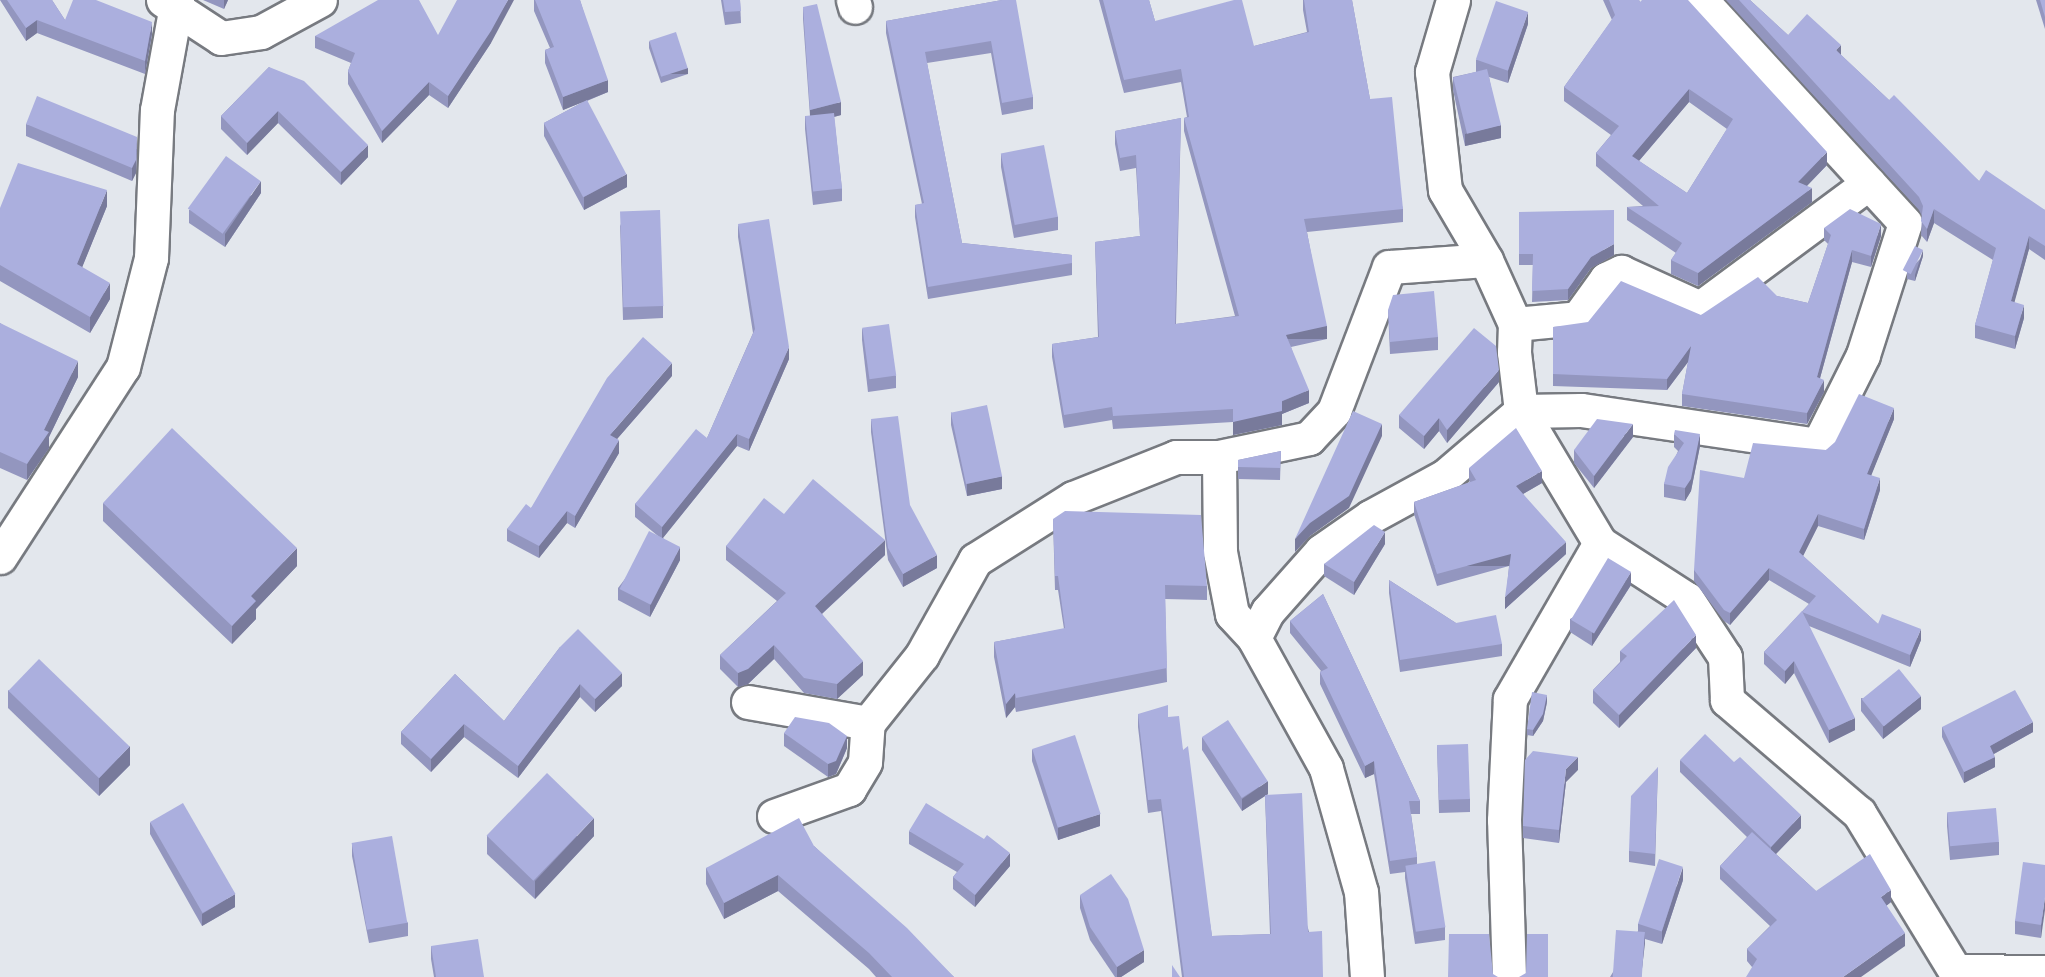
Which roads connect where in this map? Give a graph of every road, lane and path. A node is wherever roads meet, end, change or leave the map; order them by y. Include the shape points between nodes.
1 (320, 0) edge
2 (1453, 0) edge
3 (1701, 0) edge
4 (172, 2) edge
5 (1869, 183) junction
6 (1486, 260) junction
7 (1515, 324) junction
8 (1521, 411) junction
9 (1219, 457) junction
10 (1600, 543) junction
11 (0, 557) edge
12 (1254, 638) junction
13 (748, 702) dead end
14 (868, 723) junction
15 (774, 816) dead end
16 (2045, 972) edge
17 (1367, 977) edge
18 (1509, 977) edge

1 - 4 street via 261,32 221,38
2 - 6 street via 1432,72 1445,190
3 - 5 street
4 - 11 street via 157,110 151,258 123,367
5 - 7 street via 1700,308 1621,272 1606,279 1578,318
5 - 8 street via 1905,223 1863,355 1818,445 1581,410
6 - 7 street
6 - 9 street via 1389,267 1334,411 1309,438
7 - 8 street
8 - 10 street
8 - 12 street via 1445,476 1370,517 1321,551 1268,611
9 - 12 street via 1220,552 1232,614
9 - 14 street via 1176,457 1073,498 975,560 922,656
10 - 16 street via 1687,599 1725,657 1727,700 1859,813 1955,972
10 - 18 street via 1510,699 1504,820
12 - 17 street via 1326,768 1361,892
13 - 14 street
14 - 15 street via 865,762 849,789

